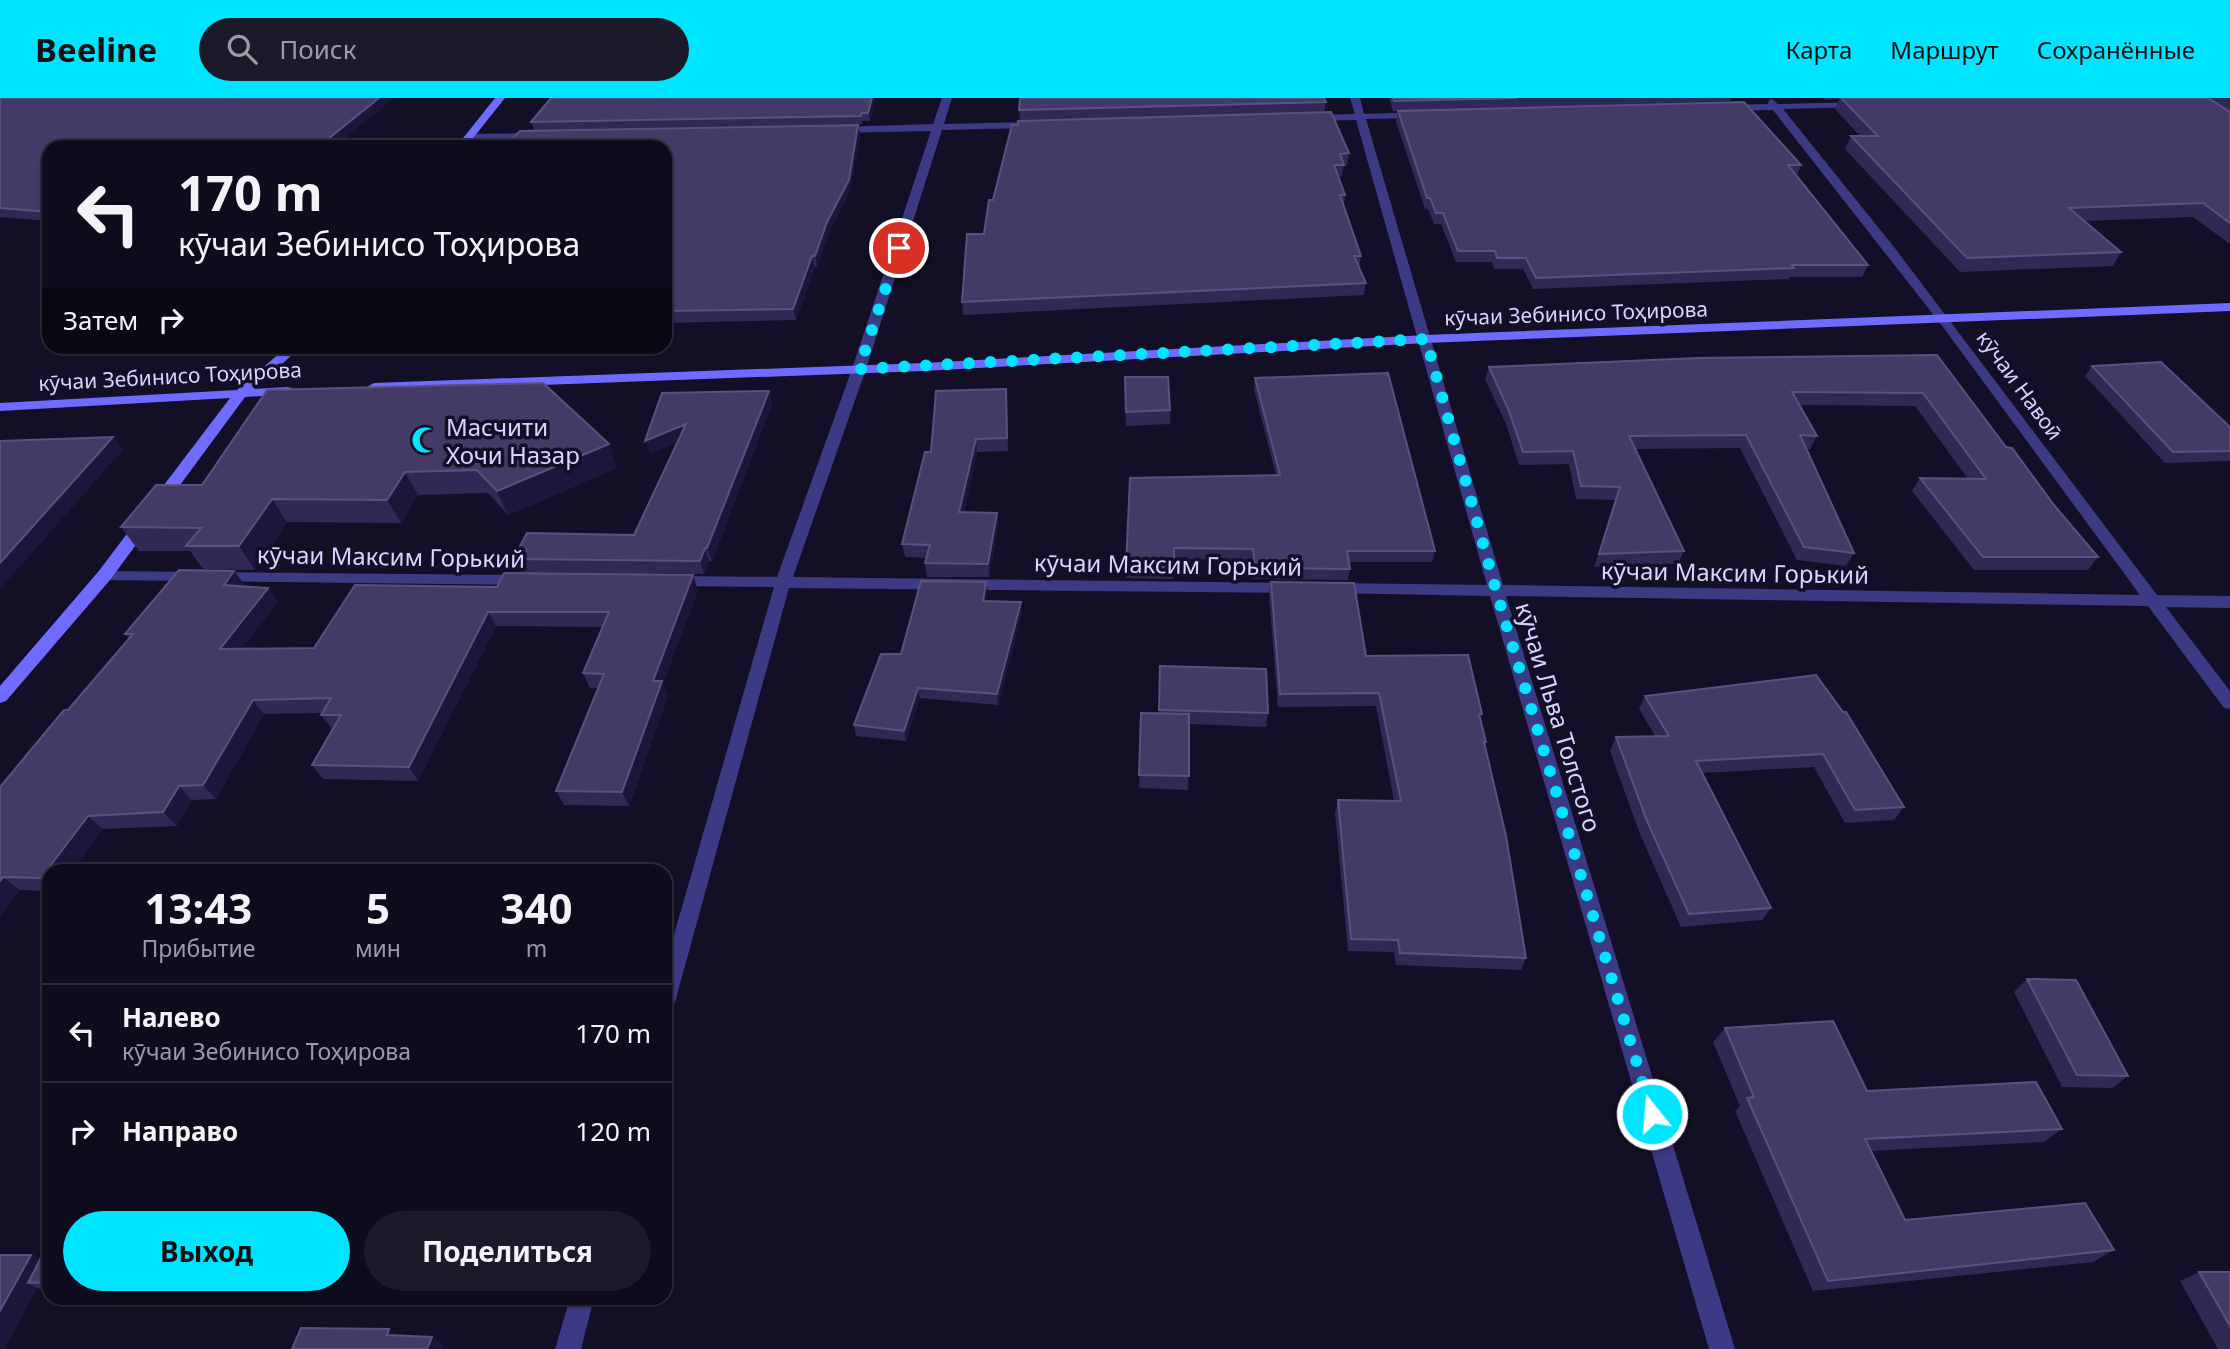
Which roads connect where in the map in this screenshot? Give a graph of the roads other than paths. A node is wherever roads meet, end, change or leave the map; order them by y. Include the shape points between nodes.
1 (500, 98) edge
2 (947, 98) edge
3 (1355, 98) edge
4 (1773, 102) edge
5 (1871, 104) edge
6 (1721, 108) edge
7 (1431, 115) edge
8 (1362, 117) junction
9 (1294, 119) edge
10 (1047, 125) edge
11 (938, 128) junction
12 (828, 130) edge
13 (552, 135) edge
14 (469, 137) junction
15 (467, 140) edge
16 (2230, 307) edge
17 (1946, 320) junction
18 (1426, 339) junction
19 (287, 354) edge
20 (859, 369) junction
21 (365, 388) edge
22 (297, 390) edge
23 (242, 392) junction
24 (0, 407) edge
25 (104, 576) junction
26 (534, 580) edge
27 (658, 581) edge
28 (783, 582) junction
29 (1496, 590) junction
30 (2152, 601) junction
31 (2230, 602) edge
32 (0, 697) edge
33 (2230, 703) edge
34 (672, 977) edge
35 (580, 1305) edge
36 (568, 1349) edge
37 (1722, 1349) edge

1 - 14 main road
2 - 11 street
3 - 8 street, кӯчаи Льва Толстого
4 - 5 street
4 - 6 street
4 - 17 street, кӯчаи Навоӣ
7 - 8 street
8 - 9 street
8 - 18 street, кӯчаи Льва Толстого
10 - 11 street
11 - 12 street
11 - 20 street
13 - 14 street
14 - 15 main road
16 - 17 main road, кӯчаи Зебинисо Тоҳирова
17 - 18 main road, кӯчаи Зебинисо Тоҳирова
17 - 30 street, кӯчаи Навоӣ
18 - 20 main road, кӯчаи Зебинисо Тоҳирова
18 - 29 street, кӯчаи Льва Толстого
19 - 23 main road
20 - 21 main road, кӯчаи Зебинисо Тоҳирова
20 - 28 street
22 - 23 main road, кӯчаи Зебинисо Тоҳирова
23 - 24 main road, кӯчаи Зебинисо Тоҳирова
23 - 25 main road
25 - 26 street, кӯчаи Максим Горький
25 - 32 main road
27 - 28 street, кӯчаи Максим Горький
28 - 29 street, кӯчаи Максим Горький
28 - 34 street
29 - 30 street, кӯчаи Максим Горький
29 - 37 street, кӯчаи Льва Толстого
30 - 31 street, кӯчаи Максим Горький
30 - 33 street, кӯчаи Навоӣ
35 - 36 street

